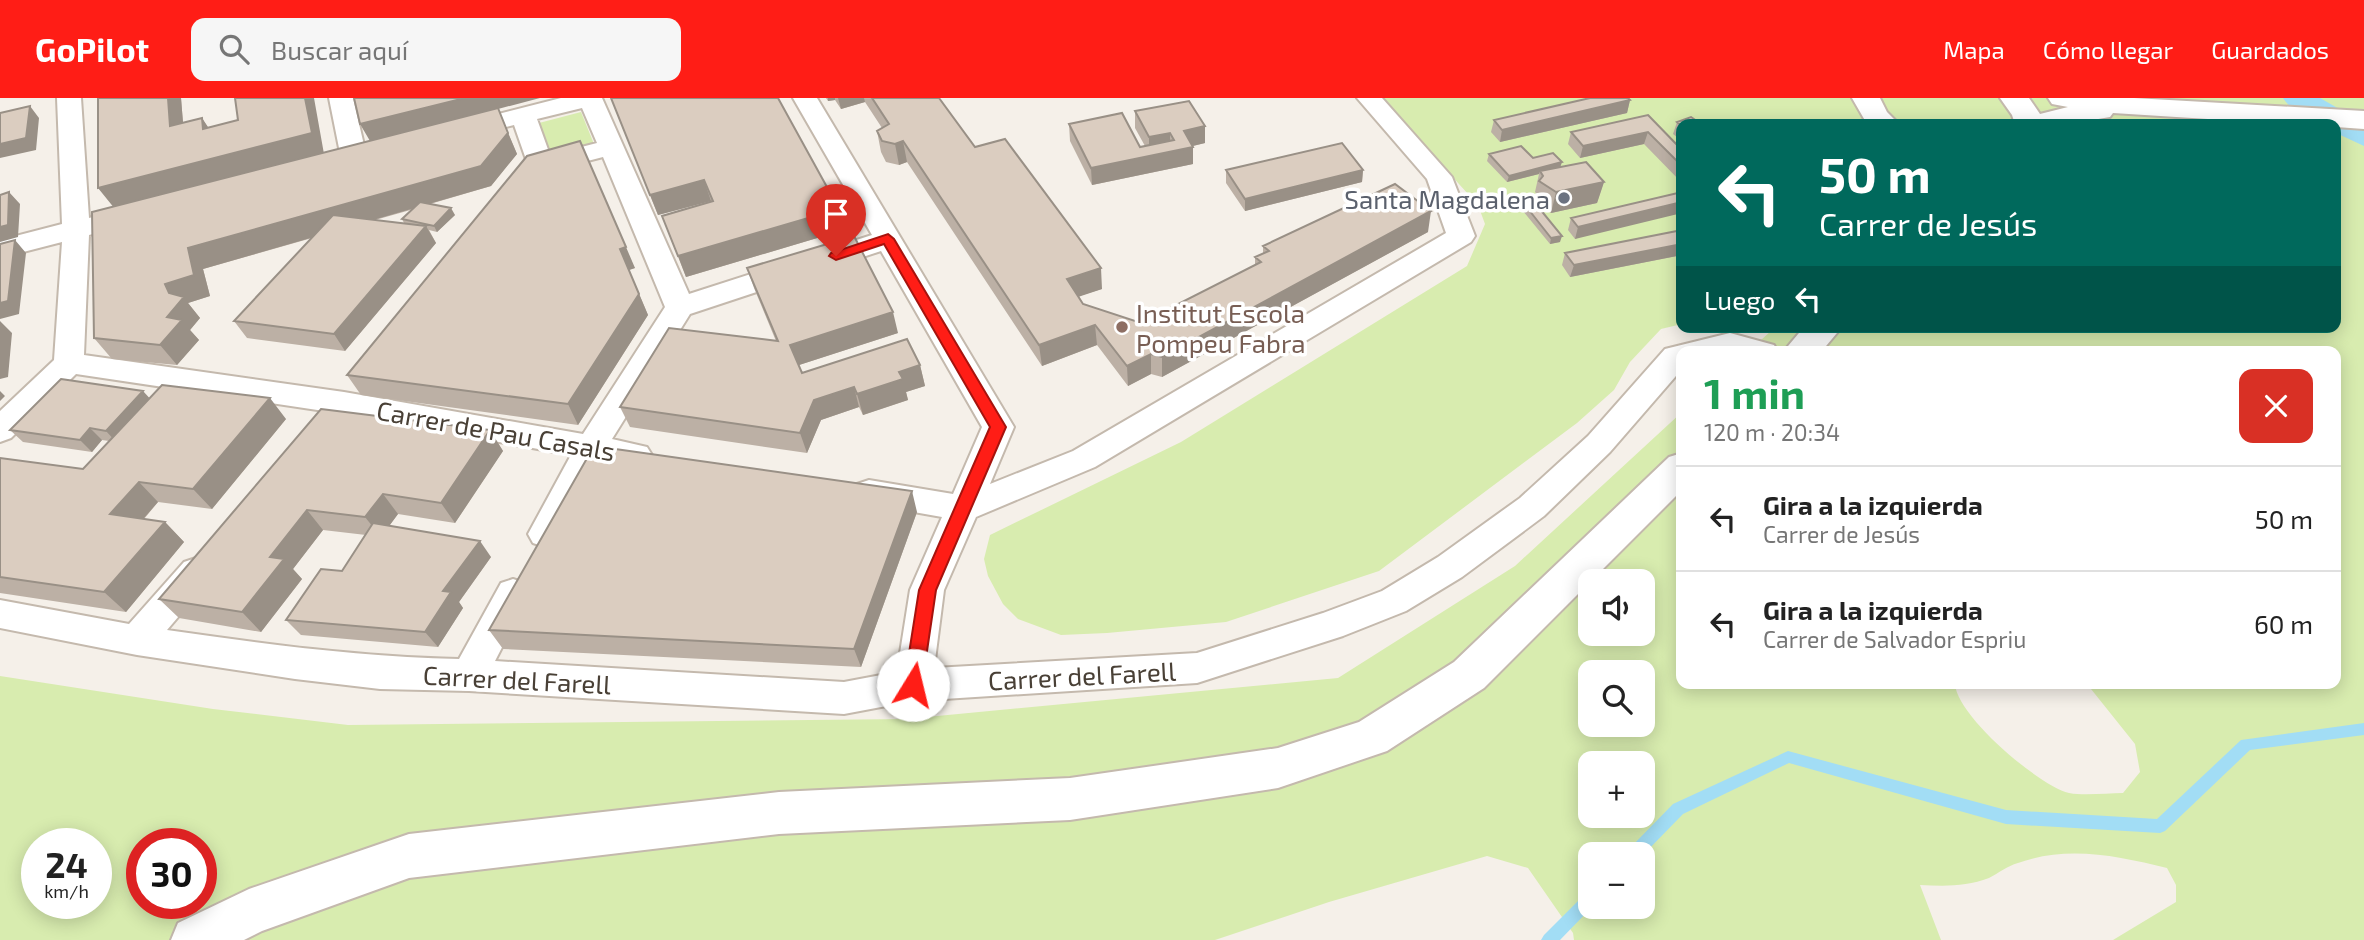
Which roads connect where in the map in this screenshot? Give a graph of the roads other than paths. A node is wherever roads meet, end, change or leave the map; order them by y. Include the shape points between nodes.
1 (69, 98) edge
2 (341, 98) edge
3 (590, 98) edge
4 (805, 98) edge
5 (1369, 98) edge
6 (1866, 98) edge
7 (2014, 98) edge
8 (2062, 98) edge
9 (2137, 107) junction
10 (523, 115) junction
11 (1878, 119) edge
12 (2028, 119) edge
13 (2056, 119) edge
14 (2364, 120) edge
15 (432, 138) edge
16 (611, 147) junction
17 (380, 152) edge
18 (354, 158) junction
19 (327, 165) edge
20 (155, 209) edge
21 (76, 229) junction
22 (888, 239) junction
23 (0, 249) edge
24 (680, 307) junction
25 (1819, 333) edge
26 (1718, 346) edge
27 (1741, 346) edge
28 (1806, 346) edge
29 (1676, 356) edge
30 (69, 363) junction
31 (0, 430) edge
32 (592, 447) junction
33 (660, 458) edge
34 (1676, 473) edge
35 (839, 488) edge
36 (964, 508) junction
37 (218, 547) edge
38 (0, 614) edge
39 (137, 640) junction
40 (469, 675) junction
41 (913, 685) junction
42 (195, 940) edge

1 - 21 street
2 - 18 street
3 - 10 street
3 - 16 street
4 - 22 street
5 - 36 street via 1439,177 1461,236 1084,459
6 - 11 street
7 - 12 street
8 - 9 street
9 - 13 street
9 - 14 street
10 - 15 street
10 - 16 street via 533,175
16 - 24 street
17 - 18 street
18 - 19 street
20 - 21 street
21 - 23 street
21 - 30 street
22 - 24 street
22 - 36 street via 998,427
24 - 32 street
25 - 28 street
26 - 27 street
29 - 41 street, Carrer del Farell via 1598,444 1532,507 1394,601 1197,668
30 - 31 street
30 - 32 street, Carrer de Pau Casals via 343,403
32 - 33 street, Carrer de Pau Casals
32 - 40 street
34 - 42 street via 1469,675 1372,737 1278,768 1070,799 779,813 409,856 249,912
35 - 36 street
36 - 41 street via 927,590
37 - 39 street
38 - 39 street
39 - 40 street, Carrer del Farell via 380,673
40 - 41 street, Carrer del Farell via 845,698

